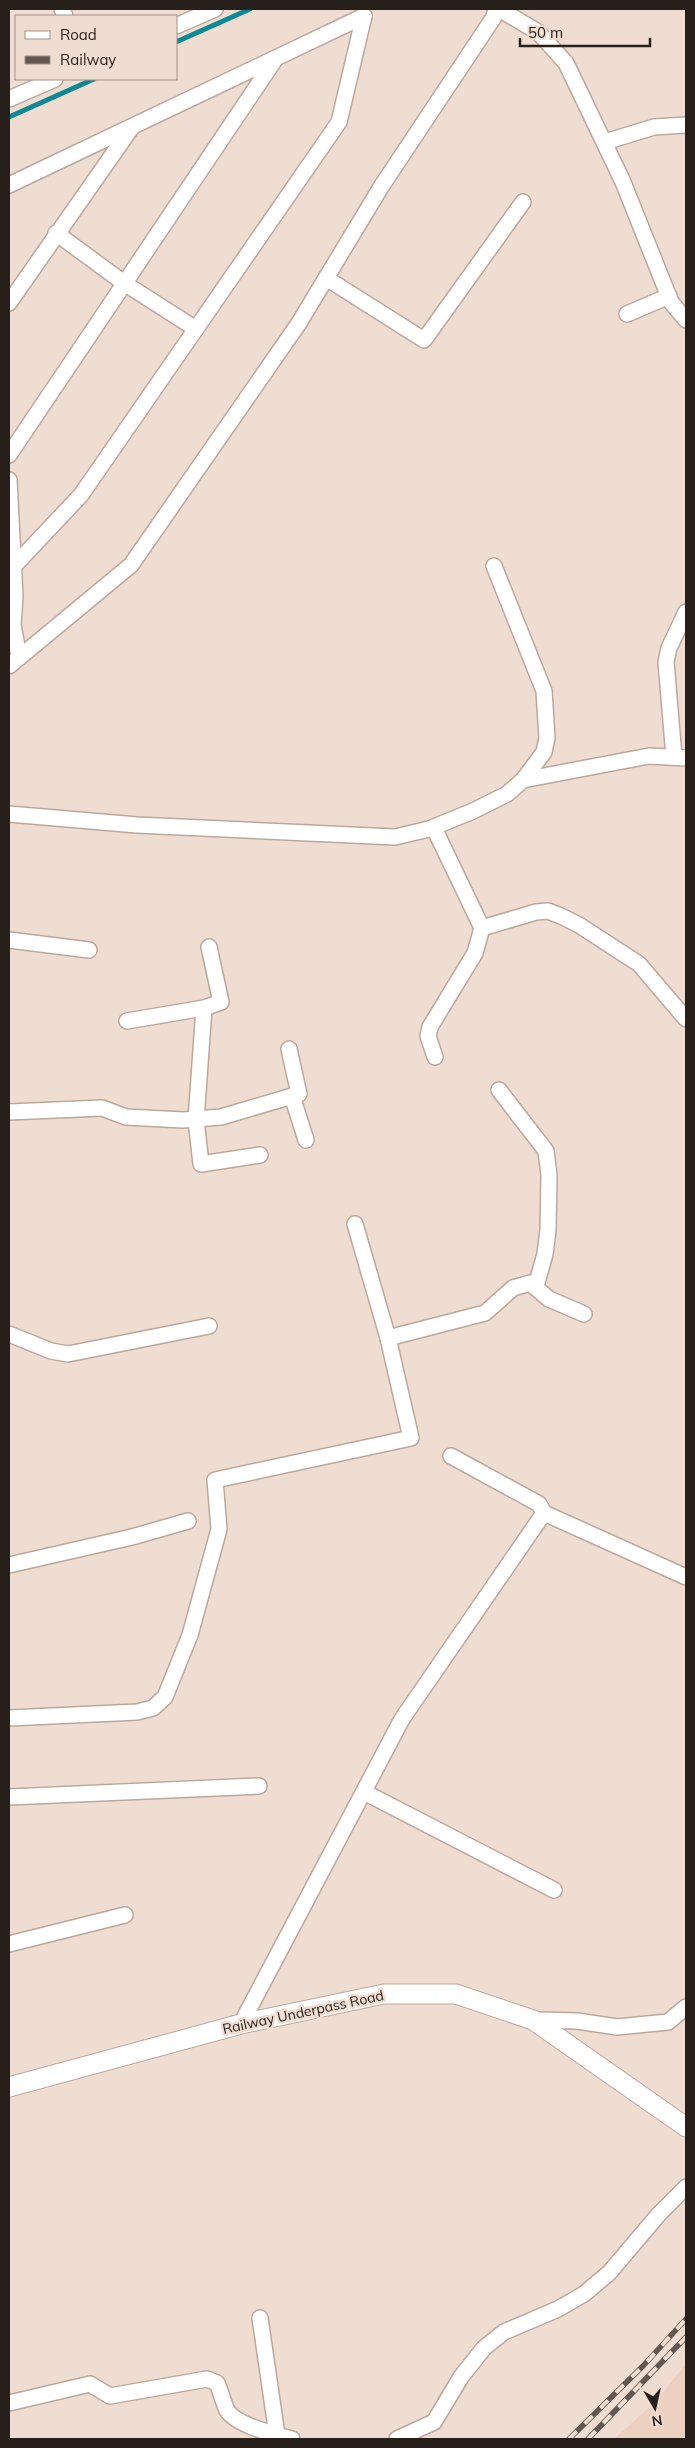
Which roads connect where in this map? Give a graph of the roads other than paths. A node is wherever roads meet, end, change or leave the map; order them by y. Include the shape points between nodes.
1 (215, 9) edge
2 (498, 9) edge
3 (178, 25) edge
4 (276, 58) junction
5 (53, 80) edge
6 (9, 99) edge
7 (686, 124) edge
8 (133, 126) junction
9 (605, 142) junction
10 (9, 185) edge
11 (523, 202) dead end
12 (56, 233) junction
13 (326, 278) junction
14 (124, 284) junction
15 (669, 296) junction
16 (9, 303) edge
17 (627, 314) dead end
18 (686, 320) edge
19 (196, 330) junction
20 (9, 455) edge
21 (9, 480) edge
22 (494, 566) dead end
23 (13, 567) junction
24 (686, 612) edge
25 (14, 661) edge
26 (680, 758) edge
27 (523, 780) junction
28 (9, 814) edge
29 (434, 828) junction
30 (482, 928) junction
31 (9, 940) edge
32 (209, 947) dead end
33 (89, 950) dead end
34 (204, 1008) junction
35 (686, 1019) edge
36 (126, 1021) dead end
37 (289, 1049) dead end
38 (435, 1057) dead end
39 (499, 1090) dead end
40 (292, 1096) junction
41 (9, 1112) edge
42 (196, 1120) junction
43 (306, 1140) dead end
44 (260, 1155) dead end
45 (355, 1224) dead end
46 (536, 1286) junction
47 (584, 1314) dead end
48 (209, 1326) dead end
49 (9, 1334) edge
50 (388, 1338) junction
51 (451, 1456) dead end
52 (544, 1513) junction
53 (188, 1520) dead end
54 (9, 1565) edge
55 (686, 1577) edge
56 (9, 1718) edge
57 (259, 1786) dead end
58 (364, 1792) junction
59 (9, 1797) edge
60 (554, 1890) dead end
61 (126, 1915) dead end
62 (9, 1944) edge
63 (682, 2016) edge
64 (536, 2023) junction
65 (241, 2024) junction
66 (9, 2087) edge
67 (686, 2127) edge
68 (686, 2187) edge
69 (260, 2318) dead end
70 (9, 2403) edge
71 (277, 2435) junction
72 (292, 2439) edge
73 (397, 2439) edge

1 - 3 street
2 - 9 street via 538,32 566,63
2 - 13 street via 381,187
4 - 8 street
4 - 14 street
4 - 19 street via 364,16 339,122
5 - 6 street
7 - 9 street via 654,127
8 - 10 street
8 - 12 street
9 - 15 street
11 - 13 street via 424,340
12 - 14 street
12 - 16 street
13 - 25 street via 131,565
14 - 19 street
14 - 20 street
15 - 17 street
15 - 18 street
19 - 23 street via 81,495
21 - 23 street
22 - 27 street via 544,691 547,738 544,752
23 - 25 street
24 - 26 street via 666,662
26 - 27 street via 649,756
27 - 29 street via 507,794
28 - 29 street via 137,825 395,837
29 - 30 street
30 - 35 street via 536,912 548,911 562,916 639,964
30 - 38 street via 475,953 430,1028 428,1036
31 - 33 street
32 - 34 street via 221,1002
34 - 36 street
34 - 42 street
37 - 40 street via 300,1094
39 - 46 street via 546,1151 548,1230
40 - 42 street
40 - 43 street
41 - 42 street via 102,1108 126,1117
42 - 44 street via 200,1164
45 - 50 street
46 - 47 street via 549,1298
46 - 50 street via 530,1283 513,1288 485,1313
48 - 49 street via 68,1354 51,1352
50 - 56 street via 410,1438 214,1480 220,1529 190,1635 166,1697 153,1708 137,1712
51 - 52 street via 539,1504
52 - 55 street
52 - 58 street via 402,1719
53 - 54 street via 132,1537
57 - 59 street
58 - 60 street
58 - 65 street
61 - 62 street
63 - 64 street via 668,2022 617,2027 564,2020 540,2020
64 - 65 street, Railway Underpass Road via 456,1994 384,1994
64 - 67 street, Railway Underpass Road
65 - 66 street, Railway Underpass Road
68 - 73 street via 609,2273 571,2302 504,2332 484,2348 434,2422
69 - 71 street
70 - 71 street via 90,2384 110,2396 207,2379 217,2384 228,2412 237,2420
71 - 72 street

